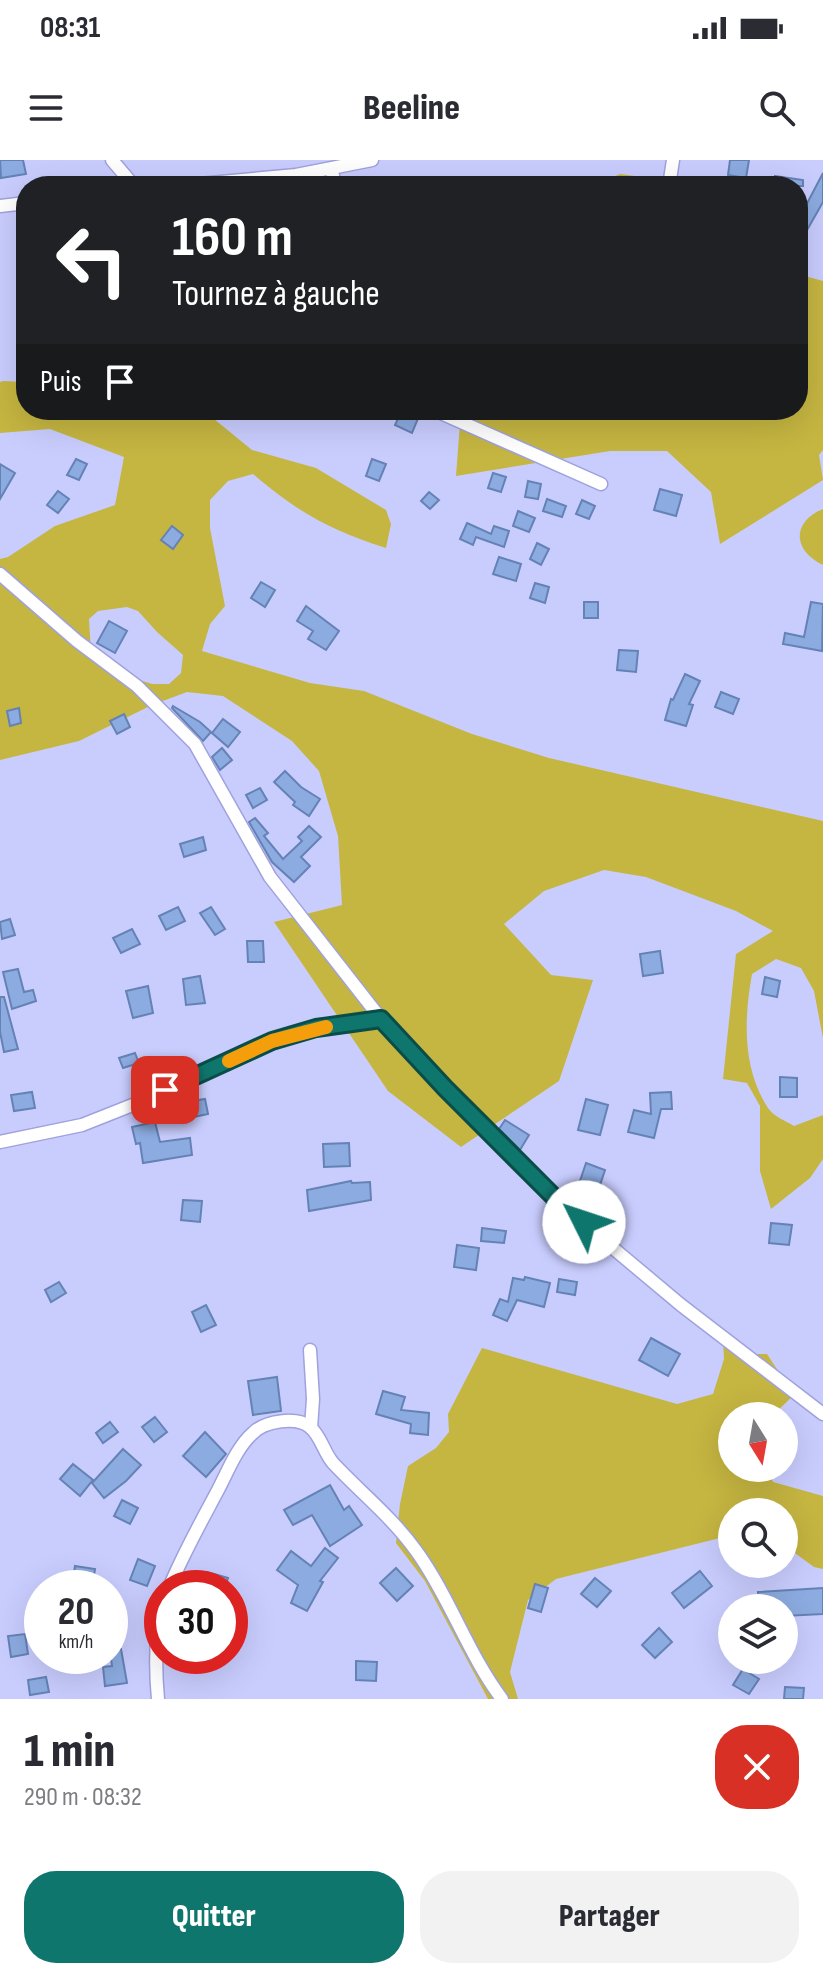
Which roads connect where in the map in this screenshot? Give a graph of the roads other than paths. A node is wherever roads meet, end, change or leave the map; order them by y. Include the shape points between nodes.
1 (112, 160) edge
2 (372, 160) edge
3 (331, 169) junction
4 (126, 176) edge
5 (288, 176) edge
6 (333, 176) edge
7 (457, 420) edge
8 (601, 484) dead end
9 (0, 574) edge
10 (381, 1019) junction
11 (0, 1142) edge
12 (310, 1350) dead end
13 (823, 1414) edge
14 (311, 1428) junction
15 (178, 1570) edge
16 (155, 1674) edge
17 (158, 1699) edge
18 (502, 1699) edge

1 - 4 street
2 - 3 street
3 - 5 street
3 - 6 street
7 - 8 street
9 - 10 street via 137,686 195,744 270,877
10 - 11 street via 316,1028 272,1041 82,1125
10 - 13 street via 564,1207
12 - 14 street
14 - 15 street via 284,1421 251,1434
14 - 18 street via 332,1462 416,1551
16 - 17 street

